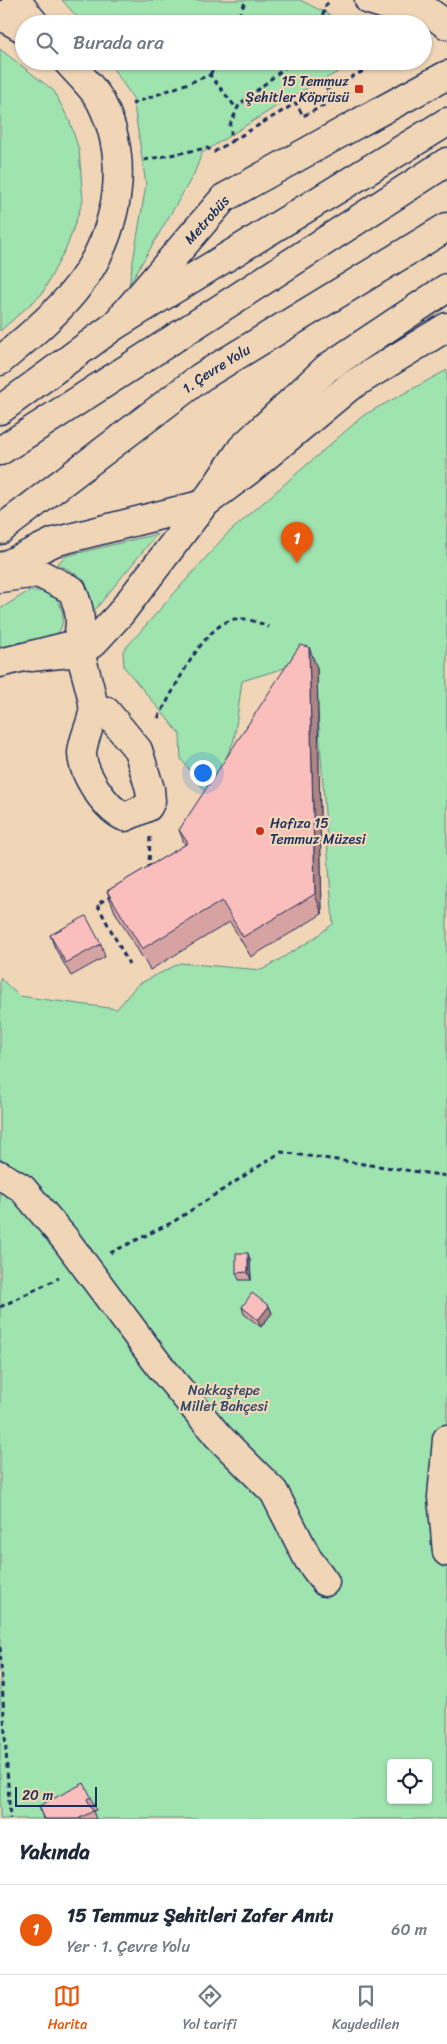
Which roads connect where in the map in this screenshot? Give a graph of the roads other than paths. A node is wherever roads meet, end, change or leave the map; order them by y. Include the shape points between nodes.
1 (16, 0) edge
2 (369, 0) edge
3 (418, 4) edge
4 (0, 15) edge
5 (28, 15) edge
6 (15, 24) edge
7 (447, 25) edge
8 (75, 70) edge
9 (447, 75) edge
10 (447, 122) edge
11 (447, 162) edge
12 (447, 227) edge
13 (447, 288) edge
14 (114, 326) junction
15 (447, 327) edge
16 (0, 361) edge
17 (0, 410) edge
18 (0, 451) edge
19 (204, 504) junction
20 (0, 530) edge
21 (0, 568) edge
22 (0, 578) edge
23 (78, 648) junction
24 (0, 663) edge
25 (94, 711) dead end
26 (0, 1175) edge
27 (447, 1439) edge
28 (447, 1552) edge
29 (325, 1582) dead end

1 - 5 main road
2 - 3 main road via 385,5
3 - 7 main road
4 - 6 main road
8 - 16 main road via 101,101 114,138 119,165 116,203 108,231 86,275 60,307
9 - 14 main road, Metrobüs, bridge via 224,198
10 - 14 main road
11 - 18 main road
12 - 20 main road, 1. Çevre Yolu via 201,377
13 - 19 main road via 327,368 242,448
14 - 17 main road, Metrobüs
15 - 19 main road via 349,387 248,472
19 - 21 main road via 54,542
19 - 23 main road via 120,614 92,643
22 - 23 main road via 38,573 72,590 79,608 81,630
23 - 24 main road
23 - 25 main road
26 - 29 main road via 22,1188 65,1239 159,1366 218,1436 274,1492 308,1559
27 - 28 main road via 442,1497

